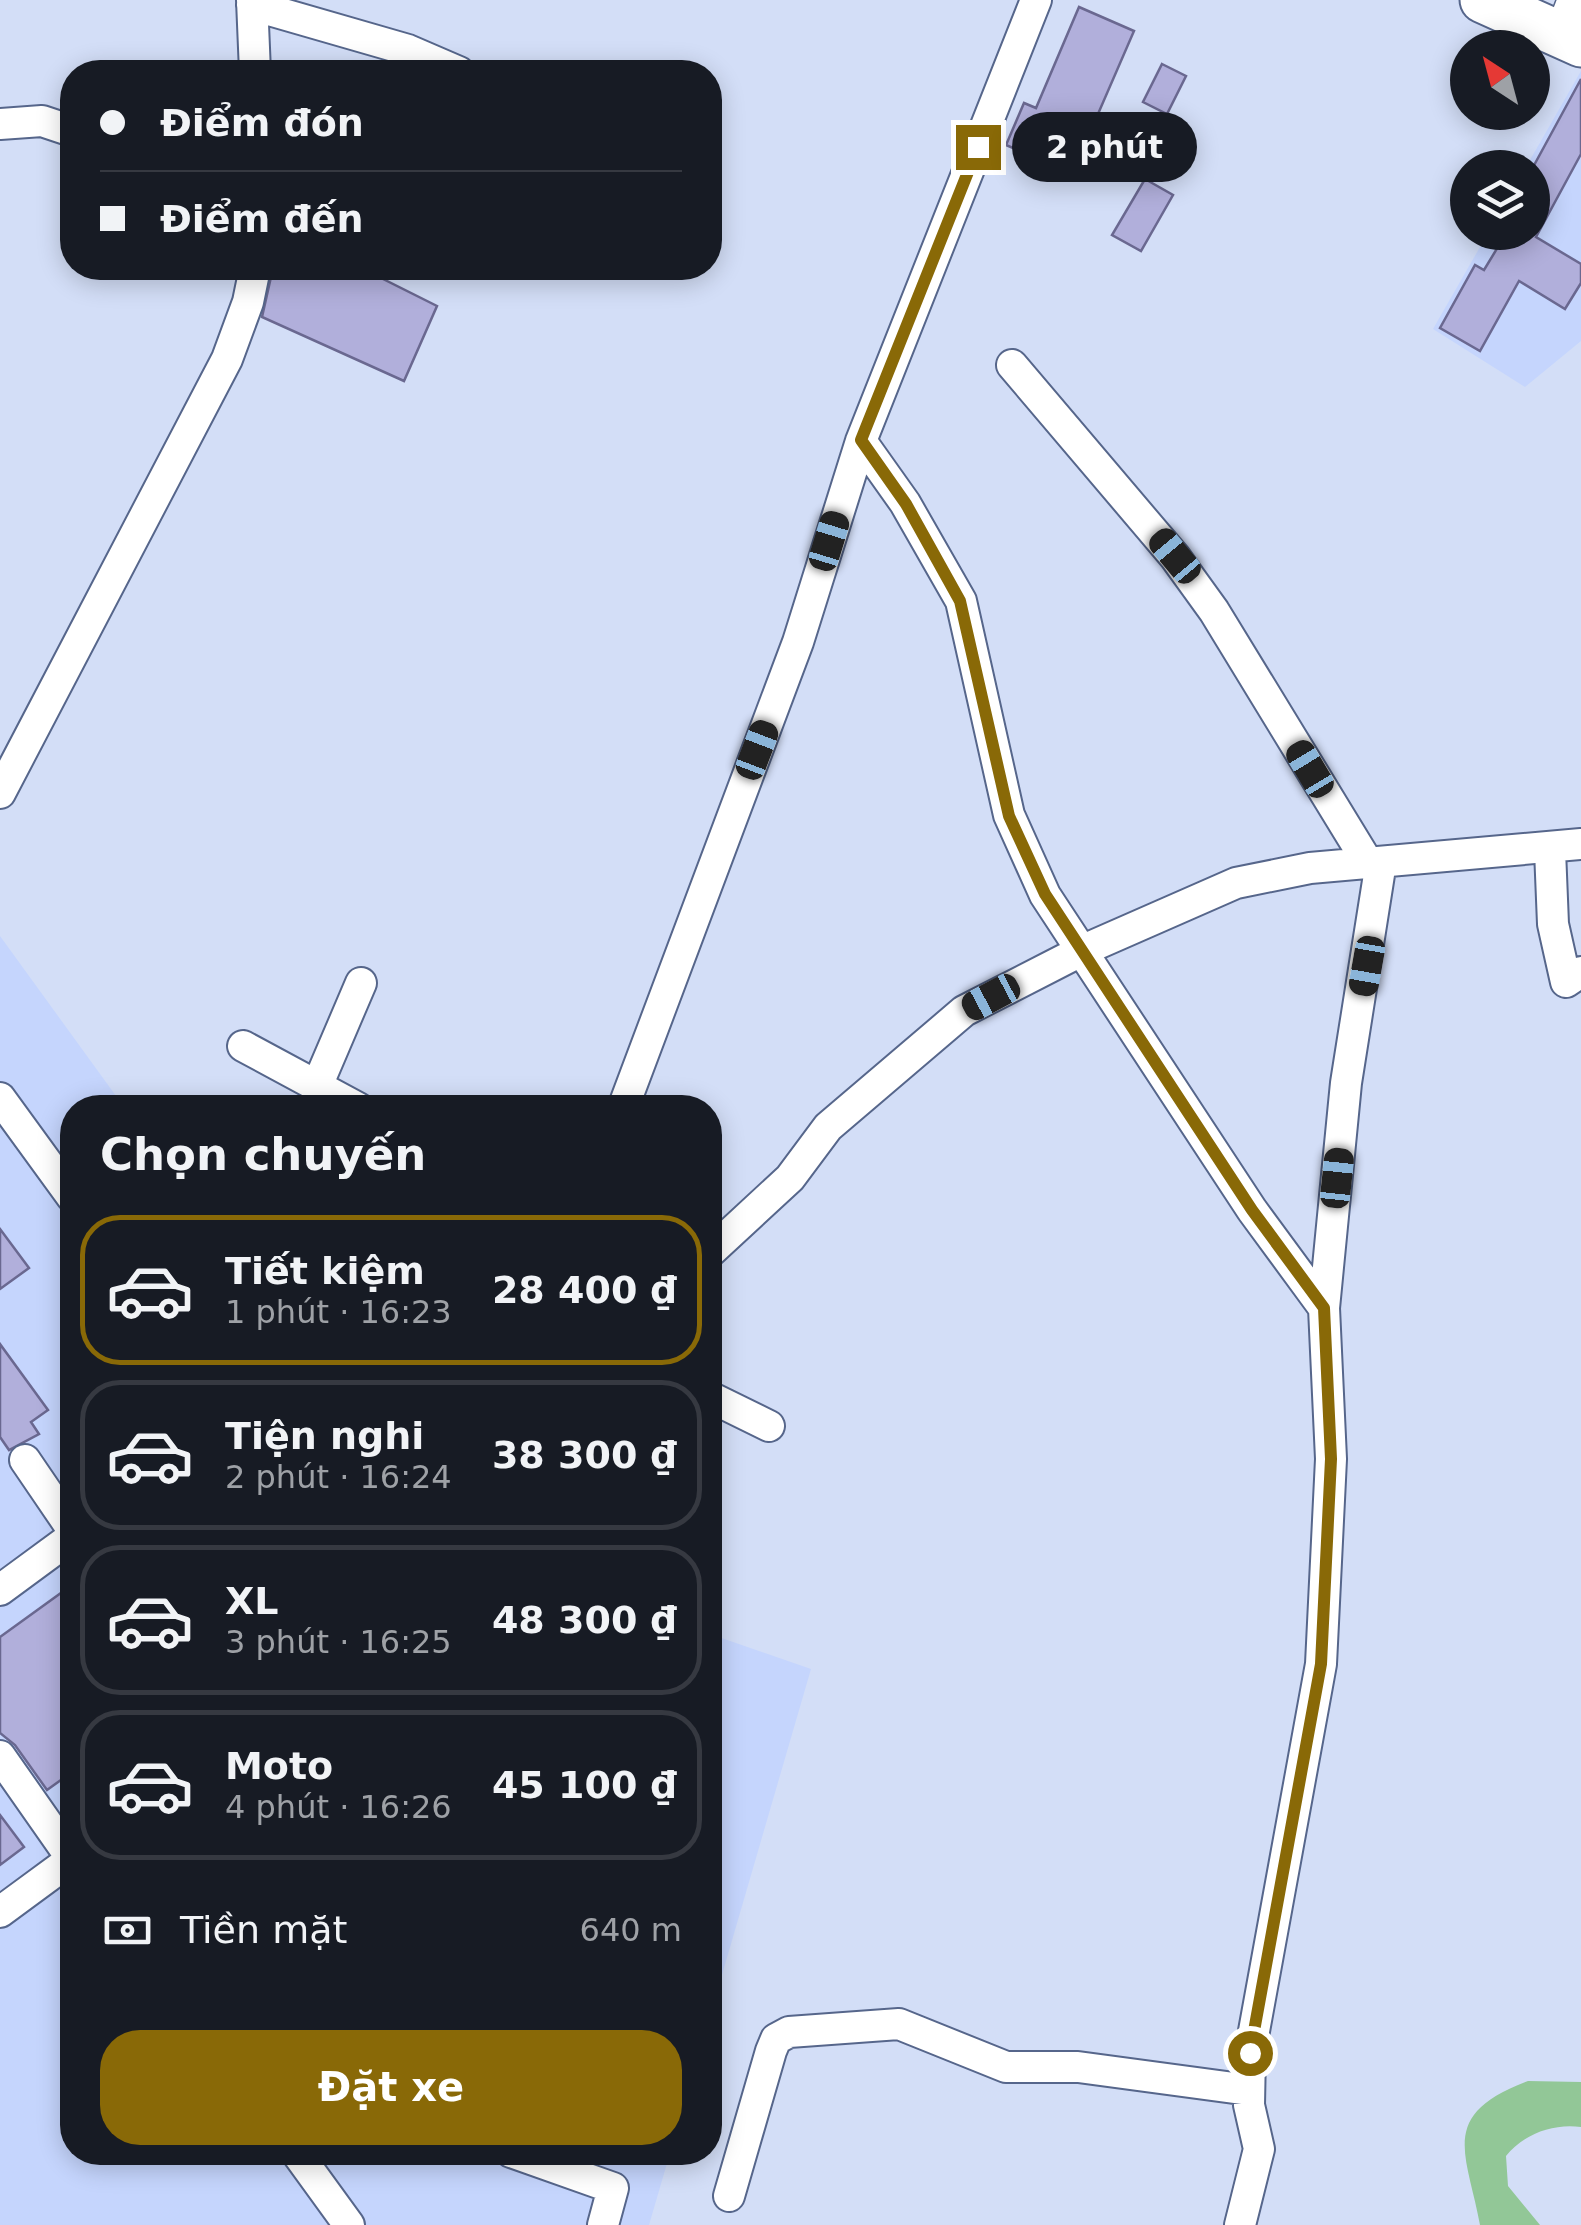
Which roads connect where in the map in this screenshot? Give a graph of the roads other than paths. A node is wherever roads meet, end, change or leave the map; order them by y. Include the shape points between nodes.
1 (1036, 0) edge
2 (1484, 0) edge
3 (252, 3) edge
4 (1574, 26) edge
5 (254, 60) edge
6 (431, 60) edge
7 (0, 124) edge
8 (60, 127) edge
9 (253, 280) edge
10 (1012, 365) dead end
11 (861, 440) junction
12 (0, 792) edge
13 (1581, 844) edge
14 (1550, 850) junction
15 (1375, 863) junction
16 (1080, 950) junction
17 (1581, 972) edge
18 (360, 983) dead end
19 (243, 1046) dead end
20 (317, 1086) junction
21 (334, 1095) edge
22 (628, 1095) edge
23 (0, 1098) edge
24 (60, 1180) edge
25 (722, 1241) edge
26 (1324, 1308) junction
27 (722, 1402) edge
28 (769, 1426) dead end
29 (24, 1460) dead end
30 (60, 1512) edge
31 (60, 1546) edge
32 (0, 1590) edge
33 (0, 1756) edge
34 (60, 1842) edge
35 (60, 1868) edge
36 (0, 1912) edge
37 (1249, 2090) junction
38 (305, 2165) edge
39 (548, 2165) edge
40 (728, 2196) dead end
41 (349, 2225) edge
42 (603, 2225) edge
43 (1240, 2225) edge

1 - 11 street
2 - 4 highway
3 - 5 street
3 - 6 street
7 - 8 street via 42,120
9 - 12 street via 227,360
10 - 15 street via 1175,556
11 - 16 street via 960,601 1009,816
11 - 22 street via 798,642
13 - 14 street
14 - 15 street
14 - 17 street via 1566,982
15 - 16 street via 1236,883
15 - 26 street
16 - 25 street via 964,1011 828,1127 790,1178
16 - 26 street
18 - 20 street
19 - 20 street
20 - 21 street
23 - 24 street
26 - 37 street via 1331,1459 1321,1664 1250,2053
27 - 28 street
29 - 30 street
31 - 32 street
33 - 34 street
35 - 36 street
37 - 40 street via 1078,2067 1006,2067 898,2024 788,2032 771,2052
37 - 43 street via 1259,2149
38 - 41 street
39 - 42 street via 613,2188

